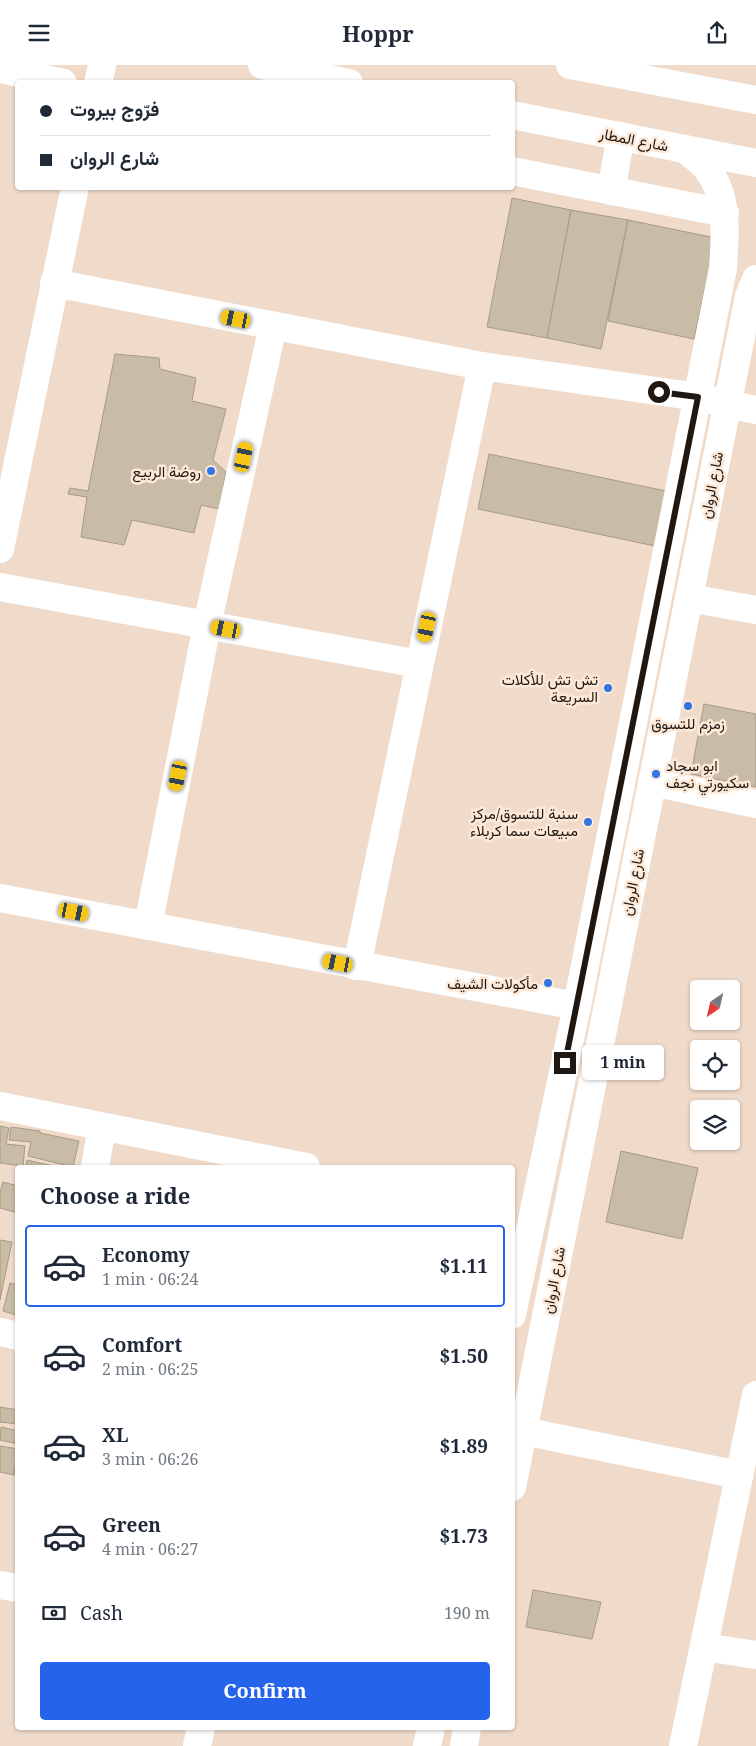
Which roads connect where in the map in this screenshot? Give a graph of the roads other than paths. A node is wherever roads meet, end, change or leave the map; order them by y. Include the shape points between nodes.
1 (102, 65) edge
2 (262, 65) edge
3 (570, 65) edge
4 (0, 69) edge
5 (50, 80) edge
6 (99, 80) edge
7 (335, 80) edge
8 (756, 100) edge
9 (515, 116) edge
10 (621, 137) junction
11 (685, 149) junction
12 (756, 163) edge
13 (515, 172) edge
14 (74, 190) edge
15 (611, 191) junction
16 (725, 213) junction
17 (756, 279) edge
18 (54, 283) junction
19 (273, 326) junction
20 (482, 366) junction
21 (698, 397) junction
22 (727, 404) junction
23 (756, 410) edge
24 (0, 549) edge
25 (0, 587) edge
26 (689, 598) junction
27 (756, 610) edge
28 (207, 625) junction
29 (419, 664) junction
30 (652, 782) junction
31 (756, 804) edge
32 (0, 898) edge
33 (148, 926) junction
34 (357, 966) junction
35 (577, 1006) junction
36 (0, 1106) edge
37 (102, 1127) junction
38 (95, 1165) edge
39 (296, 1165) edge
40 (523, 1211) edge
41 (515, 1287) edge
42 (0, 1333) edge
43 (15, 1336) edge
44 (756, 1395) edge
45 (523, 1431) junction
46 (515, 1472) edge
47 (739, 1475) junction
48 (0, 1585) edge
49 (15, 1587) edge
50 (704, 1647) junction
51 (756, 1655) edge
52 (200, 1730) edge
53 (430, 1730) edge
54 (467, 1730) edge
55 (197, 1746) edge
56 (427, 1746) edge
57 (464, 1746) edge
58 (683, 1746) edge

1 - 6 street
2 - 7 street
3 - 8 street
4 - 5 street
9 - 10 street, شارع المطار
10 - 11 street, شارع المطار
10 - 15 street
11 - 12 street, شارع المطار
11 - 16 street, شارع الروان via 708,169 717,185
13 - 15 street
14 - 18 street
15 - 16 street
16 - 21 street, شارع الروان via 723,268
17 - 22 street, شارع الروان via 749,296
18 - 19 street
18 - 24 street
19 - 20 street
19 - 28 street
20 - 21 street
20 - 29 street
21 - 22 street
21 - 35 street, شارع الروان
22 - 23 street
22 - 26 street, شارع الروان
25 - 28 street
26 - 27 street
26 - 30 street, شارع الروان
28 - 29 street
28 - 33 street
29 - 34 street
30 - 31 street
30 - 45 street, شارع الروان
32 - 33 street
33 - 34 street
34 - 35 street
35 - 40 street, شارع الروان
36 - 37 street
37 - 38 street
37 - 39 street
40 - 41 street, شارع الروان
42 - 43 street
44 - 47 street
45 - 46 street, شارع الروان
45 - 47 street
47 - 50 street
48 - 49 street
50 - 51 street
50 - 58 street
52 - 55 street
53 - 56 street
54 - 57 street

